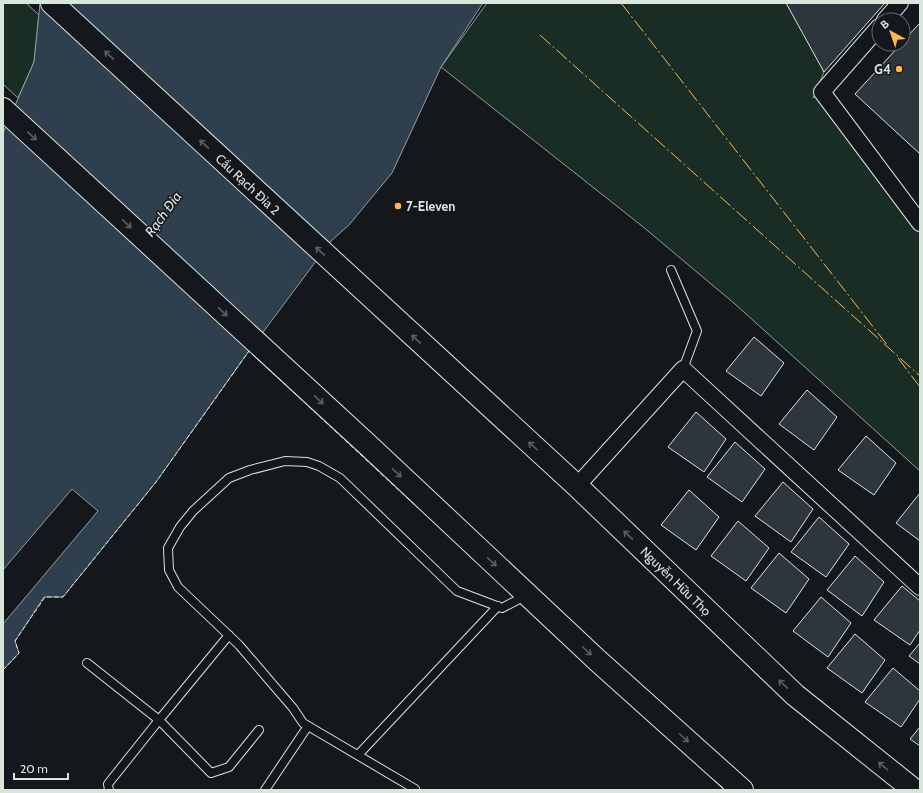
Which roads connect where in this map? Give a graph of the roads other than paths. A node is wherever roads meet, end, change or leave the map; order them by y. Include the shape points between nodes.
1 (52, 3) edge
2 (900, 3) edge
3 (892, 12) edge
4 (871, 35) edge
5 (3, 109) edge
6 (920, 223) edge
7 (671, 270) dead end
8 (445, 365) joint
9 (683, 369) junction
10 (576, 486) junction
11 (920, 587) edge
12 (527, 594) junction
13 (498, 606) junction
14 (229, 635) junction
15 (87, 663) dead end
16 (159, 720) junction
17 (308, 726) junction
18 (259, 730) dead end
19 (358, 755) junction
20 (107, 788) edge
21 (415, 789) dead end
22 (265, 790) edge
23 (742, 790) edge
24 (914, 790) edge

8 -> 1 main road, Cầu Rạch Đỉa 2
2 - 3 street
4 - 6 street via 822,92
5 -> 12 main road
7 - 9 lane via 698,331
10 -> 8 main road, Nguyễn Hữu Thọ
9 - 10 street
9 - 11 street
24 -> 10 main road, Nguyễn Hữu Thọ via 794,695
12 - 13 lane via 502,608
12 -> 23 main road
13 - 14 lane via 457,592 340,478 307,462 285,461 228,478 180,527 168,548 169,570 178,587
13 - 19 lane
14 - 16 lane
14 - 17 lane via 293,708 303,724
15 - 16 lane
16 - 18 lane via 211,773 229,767
16 - 20 lane
17 - 19 lane
17 - 22 lane
19 - 21 lane

